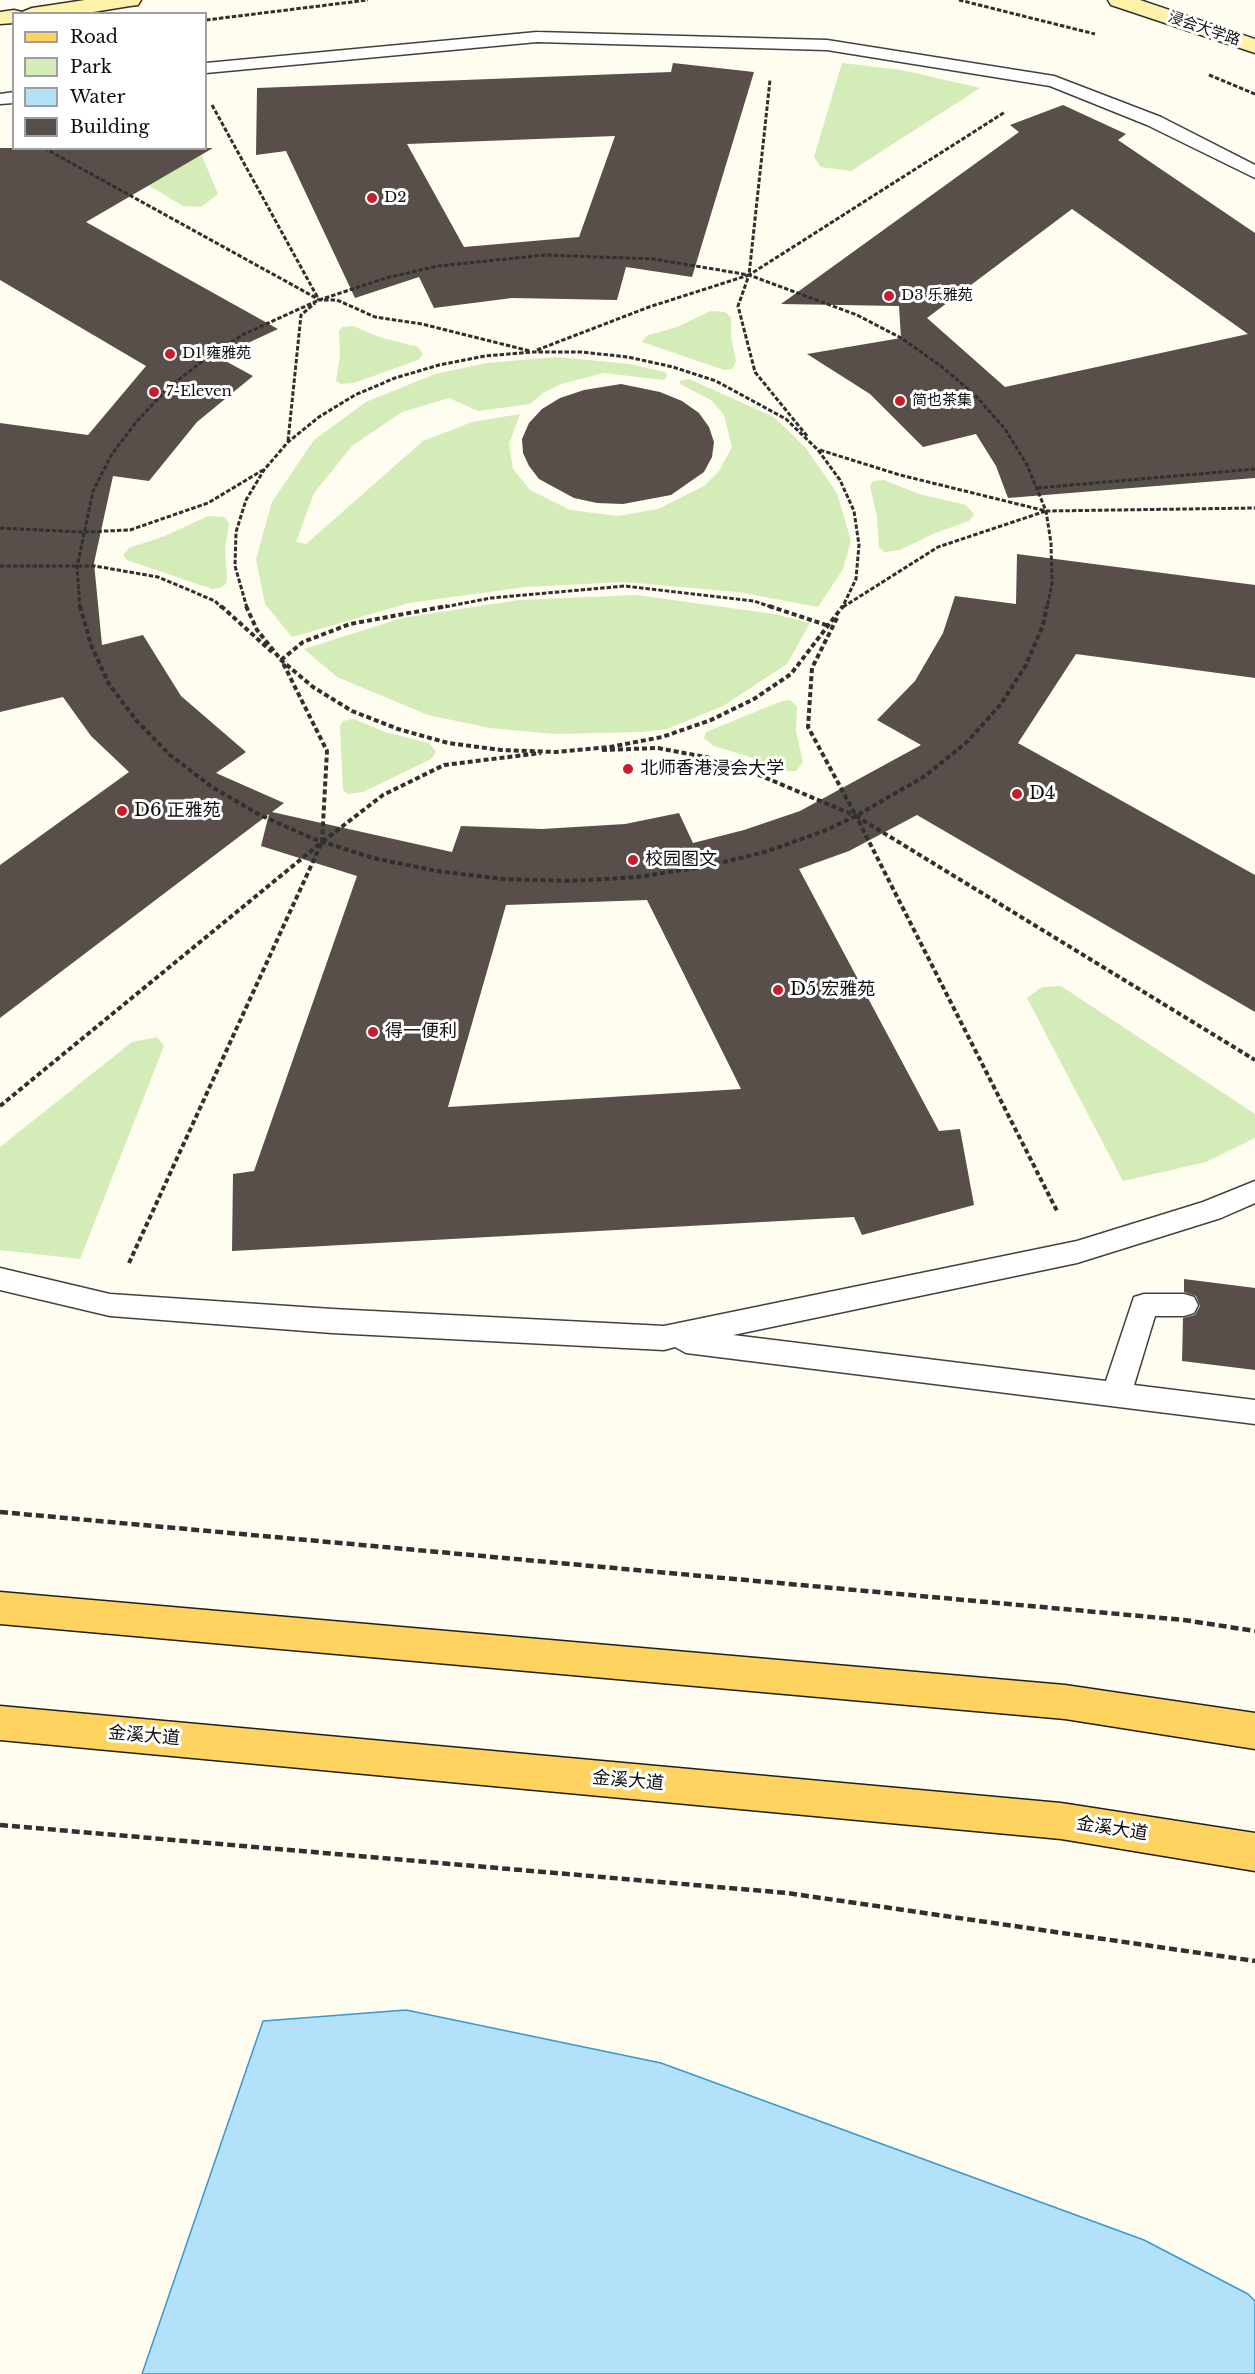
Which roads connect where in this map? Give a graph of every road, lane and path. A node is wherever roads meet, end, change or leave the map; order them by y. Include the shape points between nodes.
1 (130, 0) edge
2 (368, 0) edge
3 (1119, 0) edge
4 (47, 12) edge
5 (207, 20) edge
6 (774, 43) junction
7 (1255, 46) edge
8 (207, 68) edge
9 (1054, 81) junction
10 (211, 103) dead end
11 (48, 150) edge
12 (1255, 172) edge
13 (749, 275) junction
14 (319, 300) junction
15 (533, 352) junction
16 (288, 442) junction
17 (818, 450) junction
18 (1255, 469) edge
19 (264, 470) junction
20 (1037, 488) junction
21 (1255, 508) edge
22 (1047, 511) junction
23 (0, 528) edge
24 (83, 532) junction
25 (0, 566) edge
26 (76, 567) junction
27 (842, 608) junction
28 (829, 626) junction
29 (281, 660) junction
30 (555, 752) junction
31 (856, 816) junction
32 (322, 842) junction
33 (1255, 1060) edge
34 (0, 1106) edge
35 (1255, 1192) edge
36 (1077, 1252) junction
37 (0, 1279) edge
38 (0, 1298) edge
39 (110, 1305) junction
40 (1184, 1305) dead end
41 (664, 1338) junction
42 (1116, 1396) junction
43 (1255, 1412) edge
44 (0, 1512) edge
45 (0, 1608) edge
46 (1255, 1631) edge
47 (0, 1723) edge
48 (1255, 1731) edge
49 (0, 1825) edge
50 (1255, 1852) edge
51 (1255, 1961) edge

1 - 4 street
2 - 5 path
3 - 7 street, 浸会大学路
6 - 8 lane via 537,37
6 - 9 lane via 827,45
6 - 13 path
9 - 12 lane via 1154,122
9 - 13 path
10 - 14 path
11 - 14 path
13 - 14 path via 654,259 545,255 438,266
13 - 15 path via 649,307
13 - 17 path via 738,306 755,372
13 - 20 path via 857,315 901,338 941,366 976,396 1005,429
14 - 15 path via 337,300 375,317 422,324
14 - 16 path via 301,315
14 - 24 path via 244,334 167,389 112,454 93,491
15 - 16 path via 485,356 395,378 328,411
15 - 17 path via 628,357 716,381 786,419
16 - 19 path
17 - 22 path via 900,476
17 - 27 path via 840,480 854,512 856,579
18 - 20 path
19 - 24 path via 197,507 130,530
19 - 29 path via 246,500 236,532 235,566 242,598 257,630
20 - 22 path
21 - 22 path
22 - 27 path via 938,547
22 - 31 path via 1052,584 1043,625 1026,665 1001,705 967,742 925,776
23 - 24 path
24 - 26 path
25 - 26 path
26 - 29 path via 95,566 158,577 215,601
26 - 32 path via 80,606 91,645 109,684 136,720 170,755 212,787
27 - 28 path
27 - 31 path via 812,668 808,726
28 - 29 path via 754,601 625,586 491,598 350,624 303,642
28 - 30 path via 791,674 754,699 711,720 662,737
29 - 30 path via 313,687 352,711 398,729 448,743
29 - 32 path via 327,751
30 - 31 path via 658,748 726,760
30 - 32 path via 444,765 383,795
31 - 32 path via 765,852 703,867 637,877 570,881 503,879 437,871 373,858
31 - 33 path
31 - 36 path
32 - 34 path
32 - 39 path
35 - 36 lane via 1211,1210
36 - 41 lane
37 - 39 lane
38 - 39 lane
39 - 41 lane
40 - 42 lane via 1144,1305
41 - 42 lane
42 - 43 lane
44 - 46 path via 1184,1620
45 - 48 main road via 1065,1702
47 - 50 main road, 金溪大道 via 1061,1821
49 - 51 path via 787,1893

